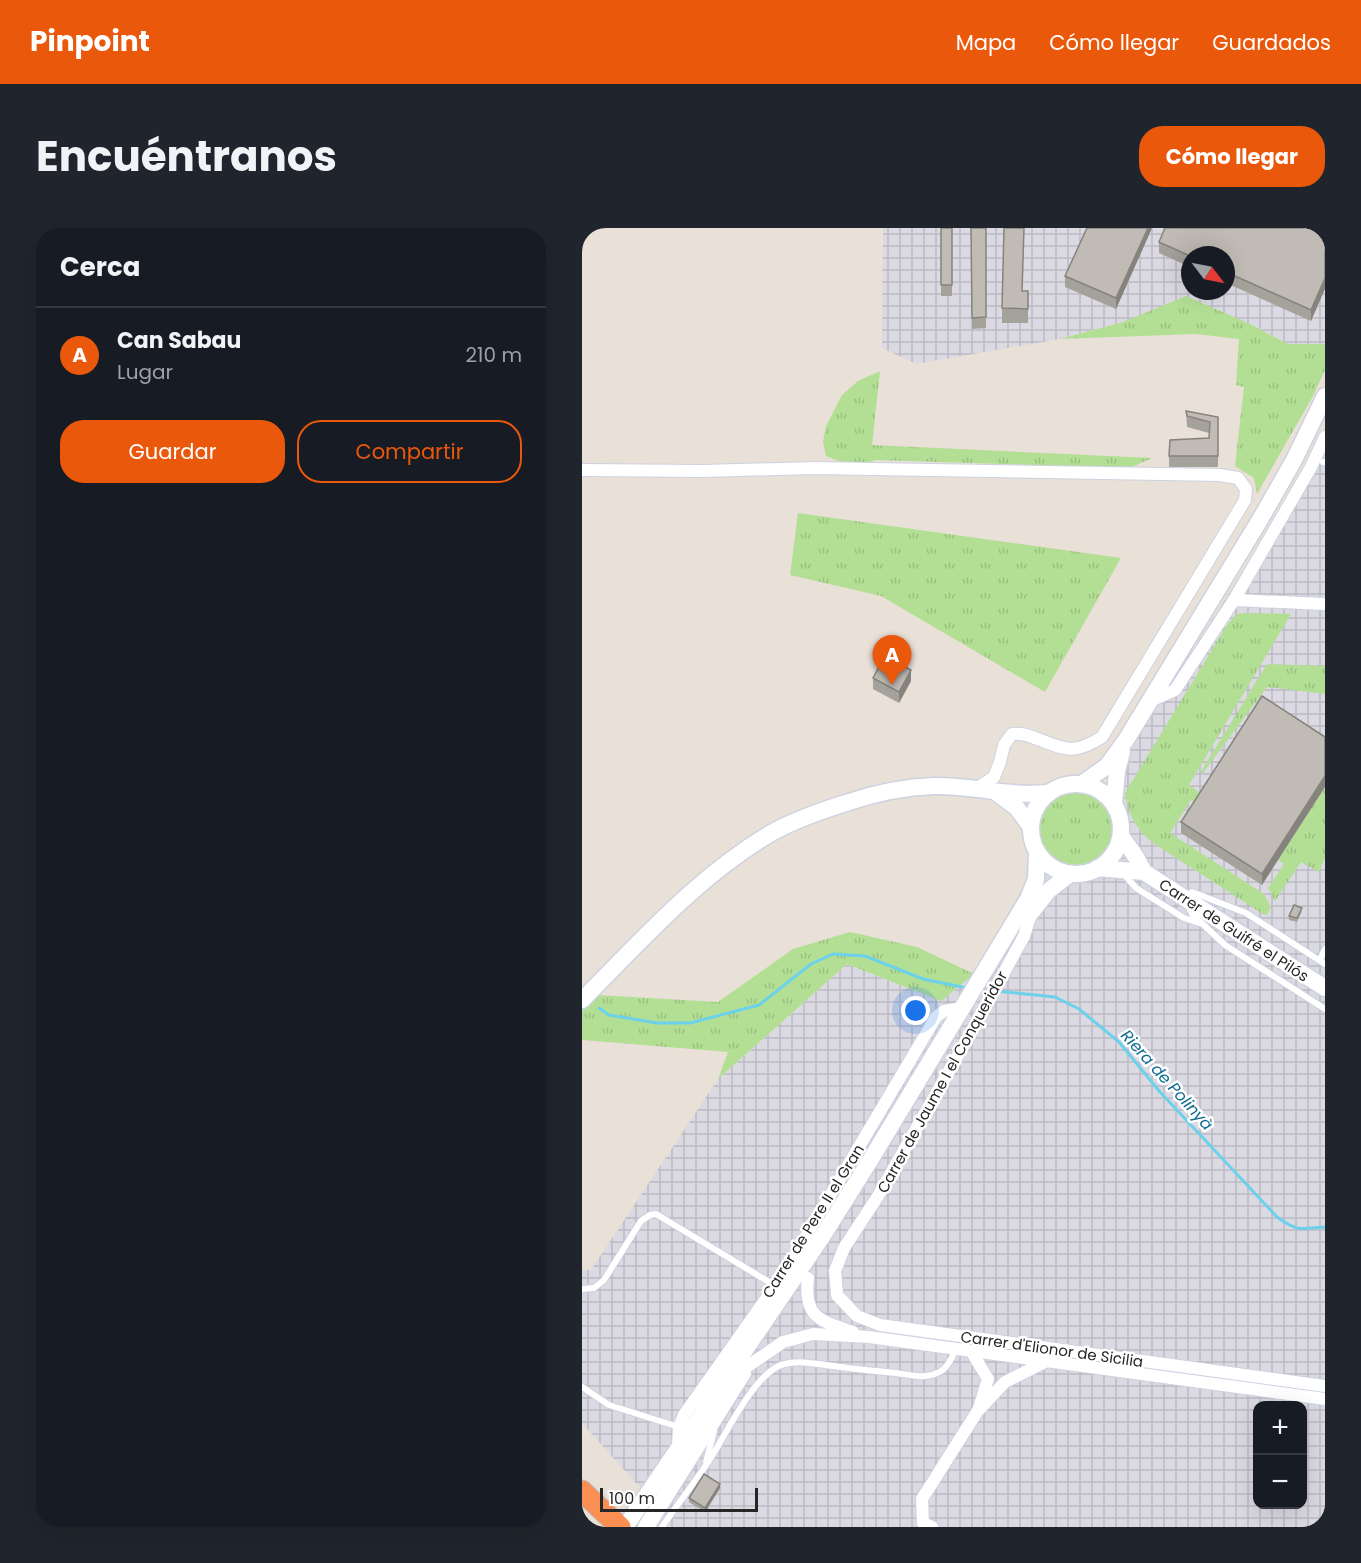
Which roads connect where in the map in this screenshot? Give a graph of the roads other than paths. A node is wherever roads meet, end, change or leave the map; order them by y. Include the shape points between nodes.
1 (1325, 396) edge
2 (1325, 437) edge
3 (582, 470) edge
4 (1234, 600) junction
5 (1325, 604) edge
6 (1150, 701) junction
7 (1126, 740) junction
8 (1000, 762) junction
9 (1083, 783) junction
10 (976, 789) junction
11 (1003, 793) junction
12 (1047, 793) junction
13 (1114, 804) junction
14 (1030, 826) junction
15 (1121, 836) junction
16 (1037, 853) junction
17 (1097, 868) junction
18 (1121, 871) junction
19 (1144, 872) junction
20 (1070, 874) junction
21 (1185, 898) junction
22 (1032, 911) junction
23 (1201, 923) junction
24 (1325, 949) edge
25 (1322, 962) edge
26 (983, 980) junction
27 (1325, 988) edge
28 (582, 1000) edge
29 (968, 1003) junction
30 (1325, 1009) edge
31 (844, 1248) joint
32 (808, 1278) junction
33 (775, 1286) junction
34 (582, 1289) edge
35 (868, 1337) junction
36 (955, 1348) junction
37 (971, 1351) junction
38 (1047, 1361) junction
39 (748, 1366) junction
40 (1325, 1386) edge
41 (582, 1387) edge
42 (1325, 1399) edge
43 (719, 1409) junction
44 (977, 1412) junction
45 (680, 1427) junction
46 (678, 1448) junction
47 (704, 1468) junction
48 (582, 1474) edge
49 (582, 1491) edge
50 (613, 1519) edge
51 (646, 1527) edge
52 (662, 1527) edge
53 (932, 1527) edge

1 - 6 main road via 1279,488
2 - 4 street
3 - 8 street via 815,468 1238,478 1246,489 1245,500 1102,737 1079,749 1065,749 1021,733 1012,734 1004,745
4 - 5 street
4 - 6 street via 1175,690
6 - 7 main road
7 - 9 main road via 1107,766
7 - 13 main road via 1117,771
8 - 10 street via 994,777
8 - 11 street
9 - 12 main road via 1066,784
9 - 13 main road via 1105,794
10 - 11 main road
10 - 28 main road via 934,786 887,792 834,806 775,832 744,850 686,896
11 - 12 main road
11 - 14 main road
12 - 14 main road
13 - 15 main road
14 - 16 main road
15 - 17 main road via 1112,856
15 - 19 main road, Carrer de Guifré el Pilós
16 - 20 main road via 1051,867
16 - 26 main road via 1034,888
17 - 18 main road, Carrer de Guifré el Pilós
17 - 20 main road
18 - 19 main road, Carrer de Guifré el Pilós
18 - 23 lane via 1136,888 1184,918
19 - 21 main road, Carrer de Guifré el Pilós
20 - 22 main road via 1051,887
21 - 23 lane
21 - 25 lane via 1192,892 1246,913
21 - 27 main road, Carrer de Guifré el Pilós
22 - 26 main road
22 - 31 street, Carrer de Jaume I el Conqueridor via 1024,936 978,1020
23 - 30 lane via 1225,945
24 - 25 lane
26 - 29 main road
29 - 32 main road via 885,1157
29 - 33 street, Carrer de Pere II el Gran via 936,1017
29 - 46 main road via 822,1237
31 - 40 street, Carrer d'Elionor de Sicilia via 835,1271 837,1295 857,1316 880,1325
32 - 35 street, Carrer d'Elionor de Sicilia via 808,1304 814,1314 823,1322
32 - 39 main road
33 - 34 lane via 656,1214 641,1221 604,1280 594,1288
33 - 45 street, Carrer de Pere II el Gran via 684,1415
35 - 36 street, Carrer d'Elionor de Sicilia
35 - 39 street, Carrer d'Elionor de Sicilia via 813,1334 783,1342
36 - 37 street, Carrer d'Elionor de Sicilia
36 - 47 lane via 953,1357 939,1373 923,1376 808,1361 780,1365 758,1384
37 - 38 street, Carrer d'Elionor de Sicilia
37 - 44 street via 988,1379
38 - 42 street, Carrer d'Elionor de Sicilia
38 - 44 street via 1005,1382
39 - 43 main road
41 - 45 lane via 609,1406
43 - 47 lane
43 - 51 main road
44 - 53 street via 922,1499 923,1523
45 - 46 street, Carrer de Pere II el Gran
46 - 50 main road
47 - 52 lane
48 - 50 highway
49 - 50 highway

